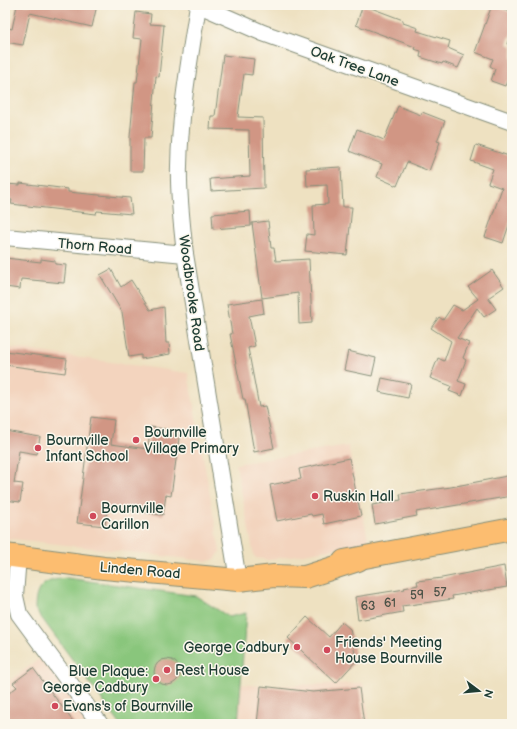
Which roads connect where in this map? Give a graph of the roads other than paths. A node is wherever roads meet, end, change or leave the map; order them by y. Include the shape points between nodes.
1 (198, 5) edge
2 (512, 122) edge
3 (5, 237) edge
4 (185, 254) junction
5 (512, 529) edge
6 (12, 556) edge
7 (238, 580) junction
8 (100, 724) edge

1 - 2 street, Oak Tree Lane via 263,33
1 - 4 street, Woodbrooke Road via 184,103 179,166
3 - 4 street, Thorn Road
4 - 7 street, Woodbrooke Road
5 - 7 highway, Linden Road via 358,560 304,577 274,576
6 - 7 highway, Linden Road via 104,568
6 - 8 street via 19,614

